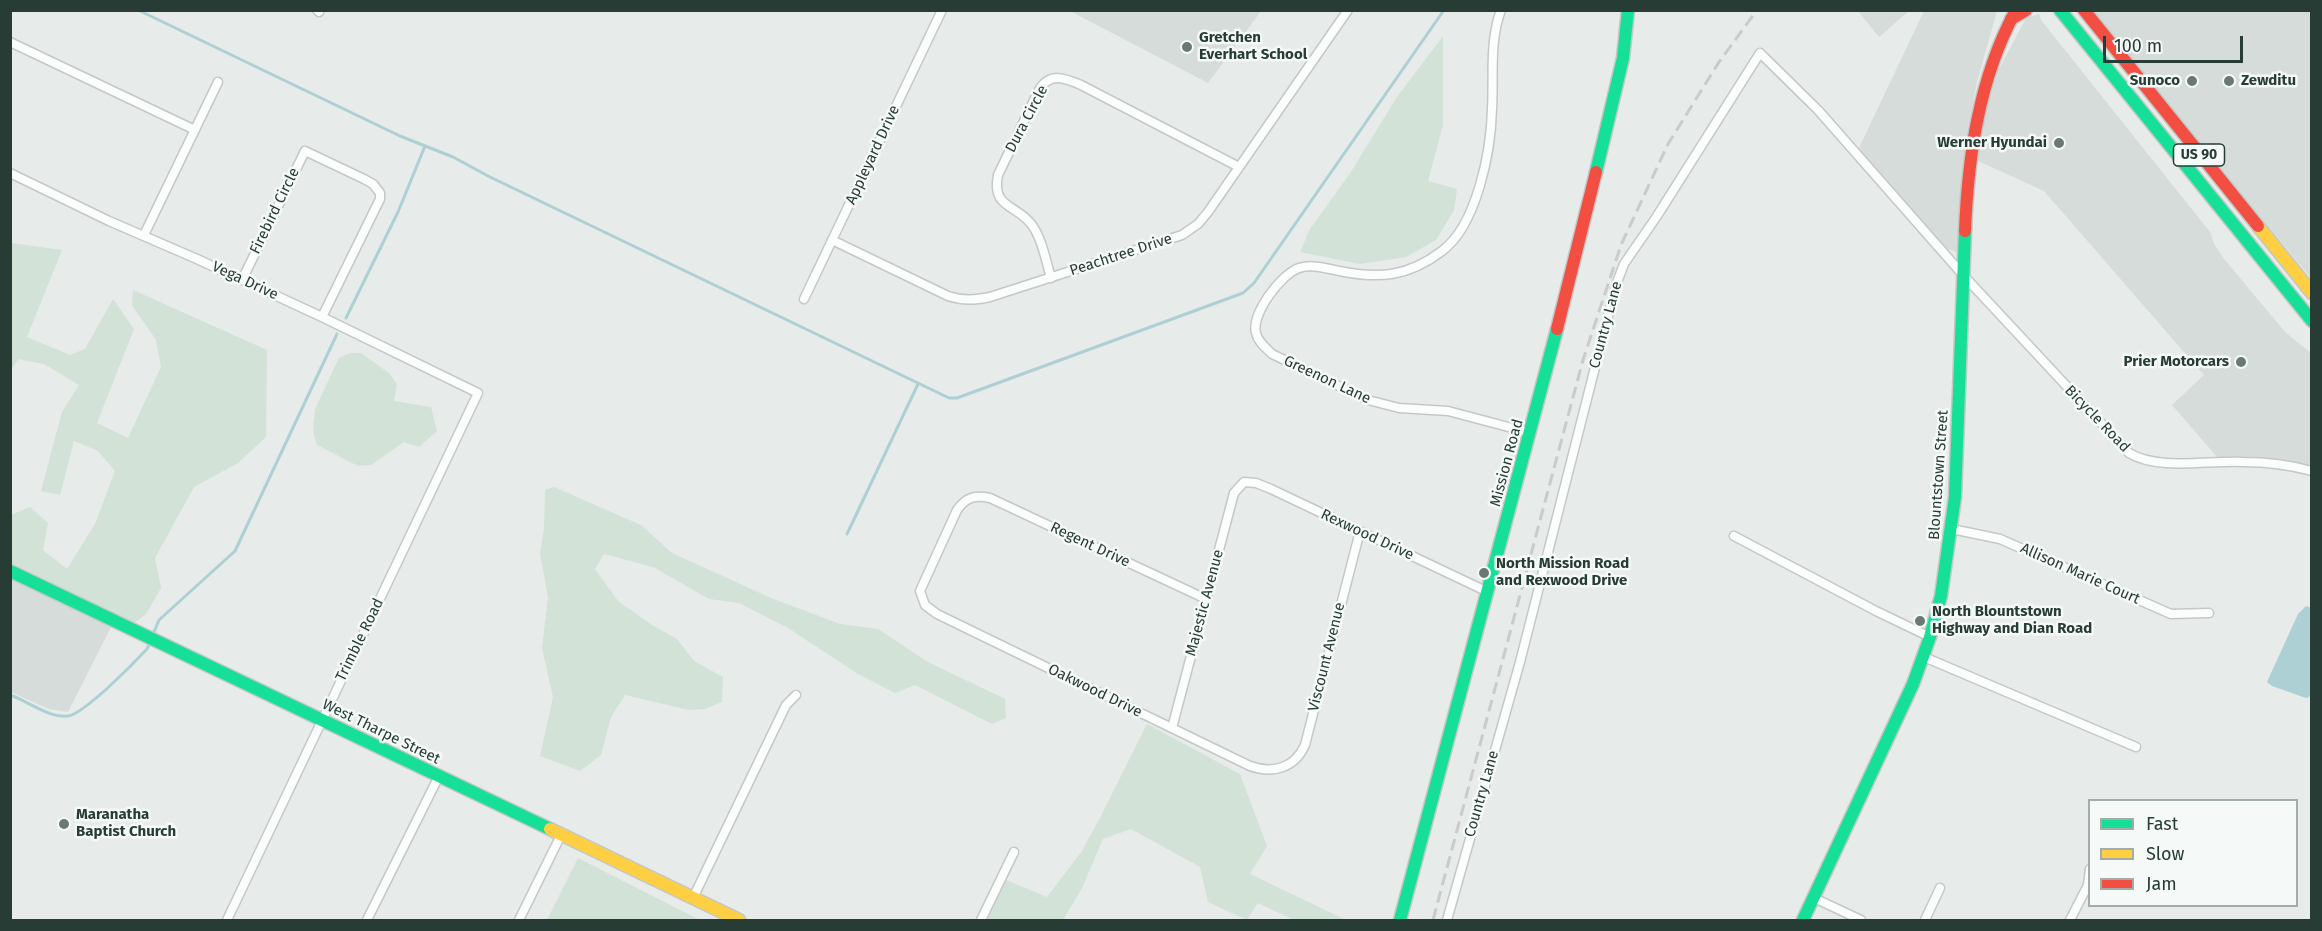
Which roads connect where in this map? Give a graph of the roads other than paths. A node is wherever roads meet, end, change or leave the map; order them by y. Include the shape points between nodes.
1 (942, 10) edge
2 (1348, 10) edge
3 (1501, 10) edge
4 (1628, 10) edge
5 (2026, 10) edge
6 (2052, 10) edge
7 (2084, 10) edge
8 (2062, 14) edge
9 (2013, 15) edge
10 (10, 42) edge
11 (218, 82) dead end
12 (195, 130) junction
13 (1239, 167) junction
14 (10, 173) edge
15 (144, 236) junction
16 (832, 240) junction
17 (2271, 245) junction
18 (2258, 256) junction
19 (1964, 276) junction
20 (1052, 278) junction
21 (242, 280) junction
22 (2312, 293) edge
23 (804, 299) dead end
24 (322, 317) junction
25 (2312, 321) edge
26 (478, 393) joint
27 (1531, 433) junction
28 (2312, 471) edge
29 (1244, 482) joint
30 (973, 496) joint
31 (1952, 529) junction
32 (1360, 531) junction
33 (1734, 536) dead end
34 (10, 571) edge
35 (1488, 592) junction
36 (1206, 599) junction
37 (2209, 613) dead end
38 (1930, 637) junction
39 (1924, 657) junction
40 (796, 695) dead end
41 (322, 720) junction
42 (1172, 728) junction
43 (2136, 747) dead end
44 (1277, 769) joint
45 (439, 777) junction
46 (561, 835) junction
47 (1014, 852) dead end
48 (2088, 885) edge
49 (1940, 888) dead end
50 (693, 898) junction
51 (1814, 898) junction
52 (227, 921) edge
53 (367, 921) edge
54 (519, 921) edge
55 (739, 921) edge
56 (981, 921) edge
57 (1400, 921) edge
58 (1447, 921) edge
59 (1803, 921) edge
60 (1861, 921) edge
61 (1925, 921) edge
62 (2070, 921) edge

1 - 16 street, Appleyard Drive
2 - 13 street, Peachtree Drive
3 - 27 street, Greenon Lane via 1493,45 1488,144 1473,206 1456,236 1431,259 1392,275 1375,277 1309,266 1289,273 1270,296 1255,328 1272,354 1368,400 1399,408 1448,411
4 - 27 main road, Mission Road via 1623,58 1611,111
5 - 9 main road
6 - 8 main road
7 - 17 main road, US 90
8 - 18 main road, US 90
9 - 19 main road, Blountstown Street via 1996,52 1974,134 1966,198
10 - 12 street
11 - 12 street
12 - 15 street
13 - 20 street, Peachtree Drive via 1208,212 1182,235
13 - 20 street, Dura Circle via 1081,85 1059,77 1047,81 998,175 996,190 1002,201 1032,225
14 - 15 street, Vega Drive
15 - 21 street, Vega Drive
16 - 20 street, Peachtree Drive via 963,300 990,297
16 - 23 street, Appleyard Drive
17 - 18 main road
17 - 22 main road, US 90
18 - 25 main road, US 90
19 - 28 street, Bicycle Road via 2120,446 2139,459 2243,462
19 - 31 main road, Blountstown Street
19 - 58 street, Country Lane via 1818,110 1760,52 1658,216 1623,264 1520,662
21 - 24 street, Vega Drive
21 - 24 street, Firebird Circle via 305,151 373,184 380,193
24 - 26 street, Vega Drive
26 - 41 street, Trimble Road
27 - 35 main road, Mission Road
29 - 32 street, Rexwood Drive via 1271,489
29 - 36 street, Majestic Avenue via 1234,493
30 - 36 street, Regent Drive via 990,498
30 - 42 street, Oakwood Drive via 957,510 922,585 925,605
31 - 37 street, Allison Marie Court via 2000,539 2171,614
31 - 38 main road, Blountstown Street
32 - 35 street, Rexwood Drive
32 - 44 street, Viscount Avenue via 1305,745 1296,760
33 - 38 street
34 - 41 main road, West Tharpe Street
35 - 57 main road, Mission Road
36 - 42 street, Majestic Avenue
38 - 39 main road, Blountstown Street
39 - 43 street
39 - 51 main road, Blountstown Street
40 - 50 street via 786,705
41 - 45 main road, West Tharpe Street
41 - 52 street, Trimble Road
42 - 44 street, Oakwood Drive via 1250,766 1267,771
45 - 46 main road, West Tharpe Street
45 - 53 street
46 - 50 main road, West Tharpe Street
46 - 54 street
47 - 56 street
48 - 62 street
49 - 61 street
50 - 55 main road, West Tharpe Street
51 - 59 main road, Blountstown Street
51 - 60 street

